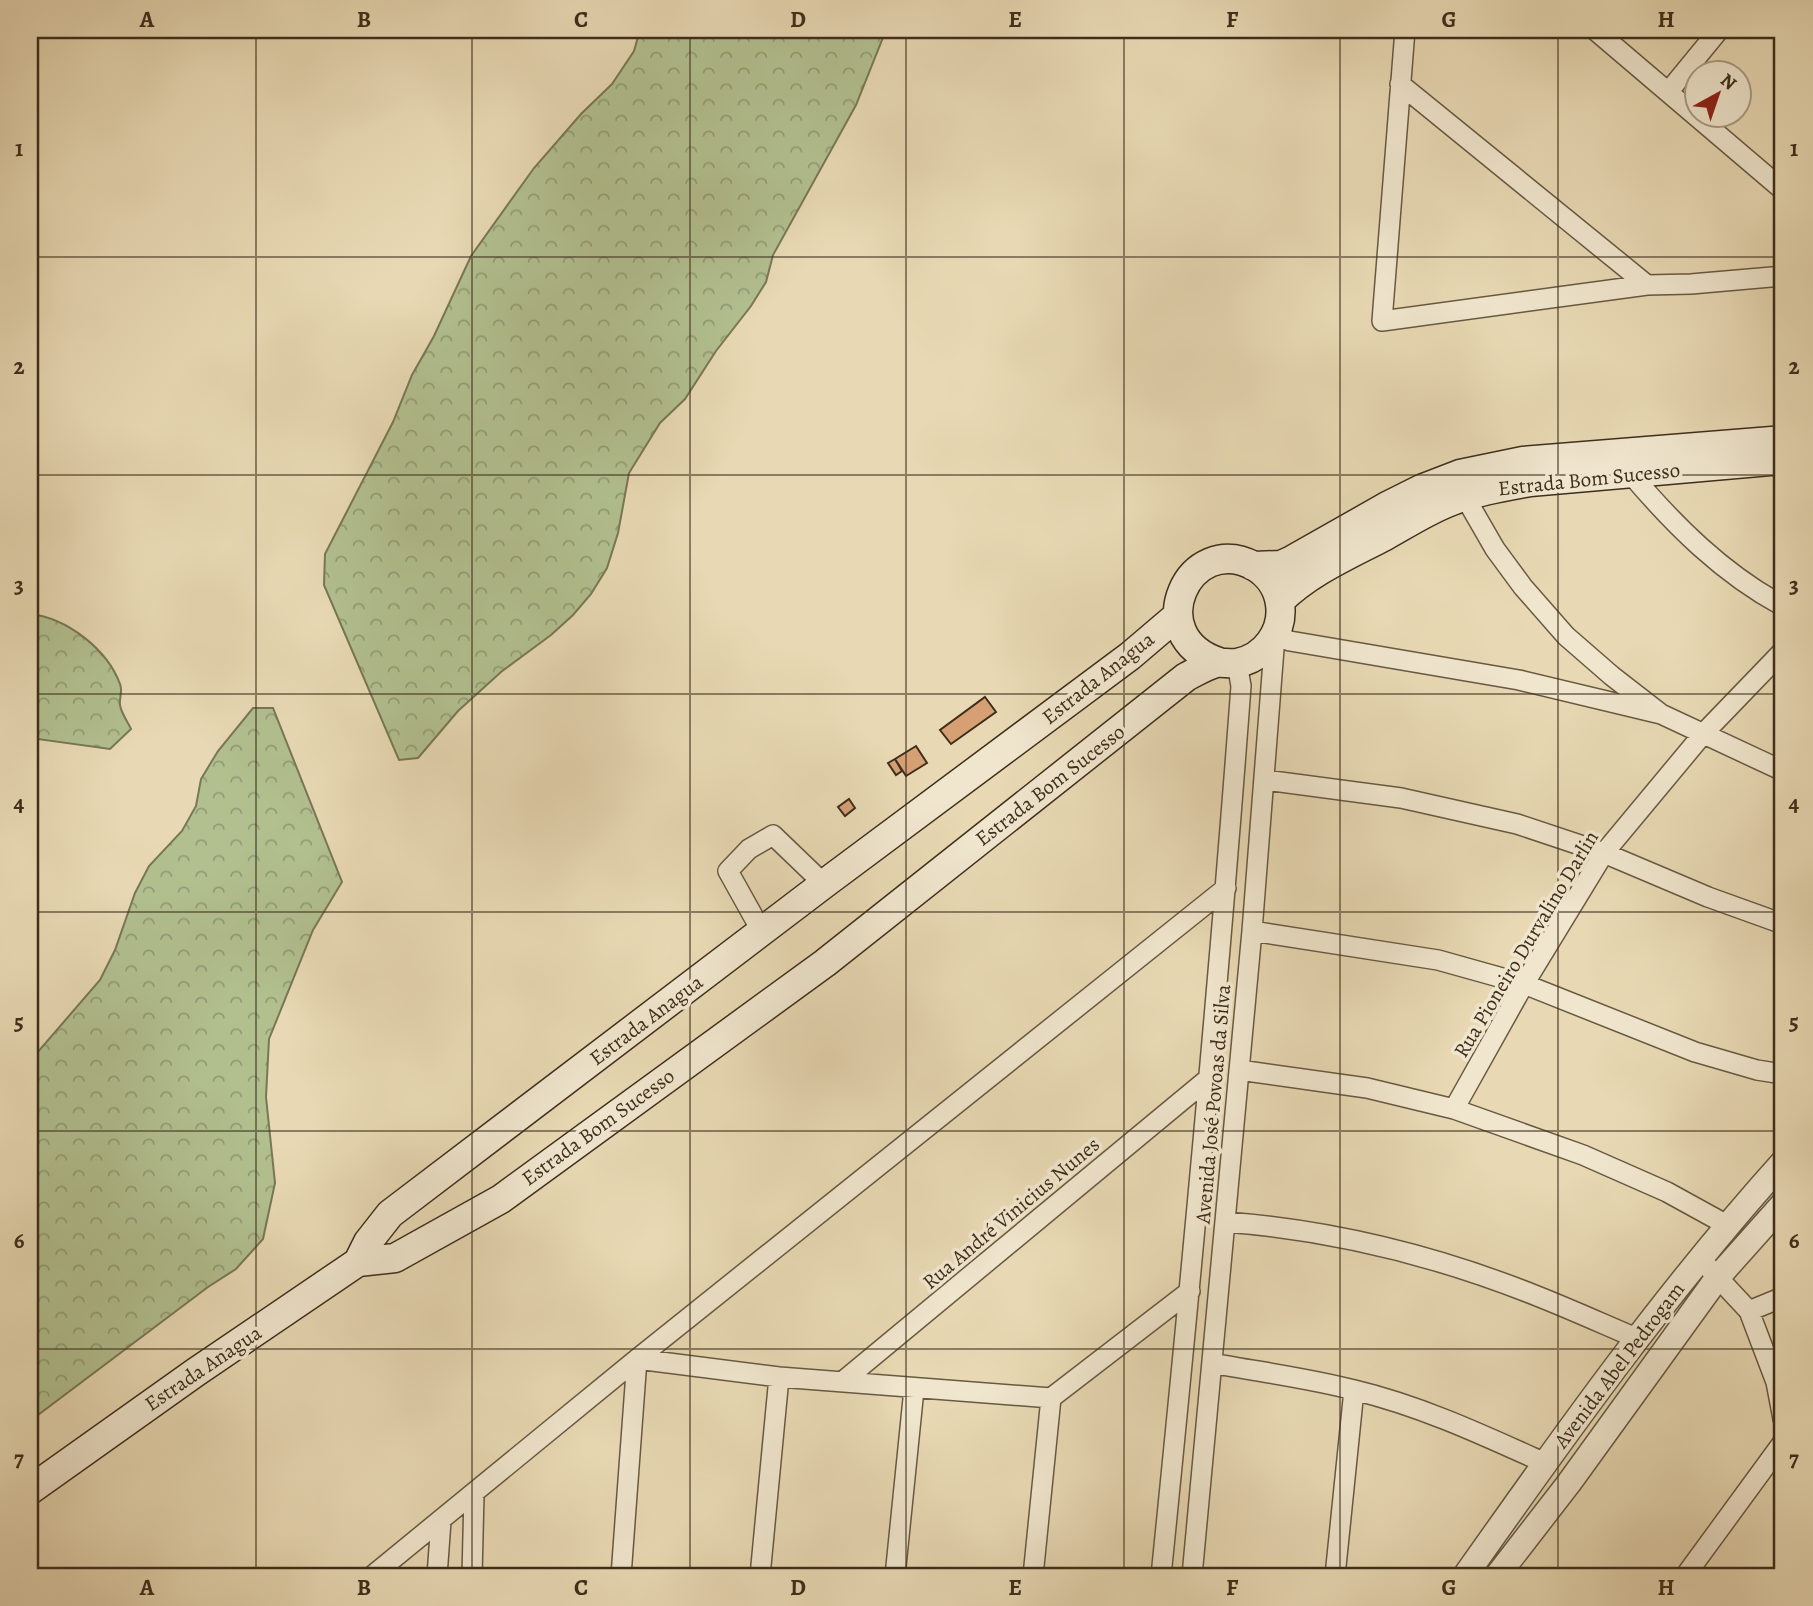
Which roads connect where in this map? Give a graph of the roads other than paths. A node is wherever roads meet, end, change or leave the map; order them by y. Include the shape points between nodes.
1 (1405, 30) edge
2 (1595, 30) edge
3 (1719, 30) edge
4 (1399, 84) junction
5 (1669, 91) junction
6 (1783, 190) edge
7 (1783, 276) edge
8 (1647, 285) junction
9 (1783, 440) edge
10 (1783, 460) edge
11 (1630, 473) junction
12 (1465, 497) junction
13 (1346, 544) junction
14 (1253, 566) junction
15 (1280, 601) junction
16 (1783, 606) edge
17 (1177, 616) junction
18 (1275, 636) junction
19 (1783, 651) edge
20 (1228, 663) junction
21 (1661, 714) junction
22 (1703, 734) junction
23 (1783, 771) edge
24 (1265, 780) junction
25 (1604, 853) junction
26 (824, 884) junction
27 (1226, 888) junction
28 (1783, 924) edge
29 (1252, 931) junction
30 (762, 932) junction
31 (1524, 984) junction
32 (1240, 1070) junction
33 (1783, 1074) edge
34 (1209, 1078) junction
35 (1454, 1109) junction
36 (1783, 1163) edge
37 (1783, 1203) edge
38 (1224, 1222) junction
39 (1727, 1225) junction
40 (1701, 1258) junction
41 (358, 1262) junction
42 (1718, 1278) junction
43 (1190, 1290) junction
44 (1783, 1297) edge
45 (1749, 1311) junction
46 (1636, 1338) junction
47 (637, 1359) junction
48 (1212, 1363) junction
49 (779, 1377) junction
50 (842, 1382) junction
51 (914, 1389) junction
52 (1353, 1390) junction
53 (1051, 1398) junction
54 (1783, 1419) edge
55 (1783, 1442) edge
56 (1545, 1463) junction
57 (30, 1490) edge
58 (474, 1494) junction
59 (441, 1521) junction
60 (372, 1576) edge
61 (437, 1576) edge
62 (472, 1576) edge
63 (621, 1576) edge
64 (760, 1576) edge
65 (895, 1576) edge
66 (1033, 1576) edge
67 (1161, 1576) edge
68 (1192, 1576) edge
69 (1335, 1576) edge
70 (1465, 1576) edge
71 (1497, 1576) edge
72 (1685, 1576) edge

1 - 4 street
2 - 5 street
3 - 5 street
4 - 8 street
4 - 8 street via 1382,321
5 - 6 street
7 - 8 street
9 - 13 main road, Estrada Bom Sucesso via 1523,461 1460,474 1420,489
10 - 11 main road, Estrada Bom Sucesso
11 - 12 main road, Estrada Bom Sucesso via 1530,482
11 - 16 street via 1715,560
12 - 13 main road, Estrada Bom Sucesso
12 - 21 street via 1522,587 1566,636
13 - 14 main road, Estrada Bom Sucesso via 1281,565
13 - 15 main road, Estrada Bom Sucesso
14 - 15 main road via 1271,580
14 - 17 main road via 1229,560 1205,565 1187,581
15 - 18 main road
17 - 20 main road via 1195,651
17 - 26 main road, Estrada Anagua
18 - 20 main road, Estrada Bom Sucesso via 1259,653
18 - 21 street via 1519,680
18 - 24 street, Avenida José Povoas da Silva
19 - 22 street, Rua Pioneiro Durvalino Darlin
20 - 27 street, Avenida José Povoas da Silva via 1241,686
20 - 41 main road, Estrada Bom Sucesso via 1186,677 824,962 500,1199 396,1258
21 - 22 street
22 - 23 street
22 - 25 street, Rua Pioneiro Durvalino Darlin
24 - 25 street via 1401,798 1517,824
24 - 29 street, Avenida José Povoas da Silva
25 - 28 street
25 - 31 street, Rua Pioneiro Durvalino Darlin
26 - 30 main road, Estrada Anagua
26 - 30 street via 773,835 749,849 728,871
27 - 34 street, Avenida José Povoas da Silva
27 - 47 street
29 - 31 street via 1438,960
29 - 32 street, Avenida José Povoas da Silva
30 - 41 main road, Estrada Anagua via 390,1214
31 - 33 street via 1695,1052
31 - 35 street, Rua Pioneiro Durvalino Darlin
32 - 35 street via 1367,1088
32 - 38 street, Avenida José Povoas da Silva
34 - 43 street, Avenida José Povoas da Silva
34 - 50 street, Rua André Vinicius Nunes
35 - 39 street via 1583,1155
36 - 39 street, Avenida Abel Pedrogam
37 - 42 street, Avenida Abel Pedrogam
38 - 46 street via 1346,1238 1442,1263 1536,1295
38 - 48 street, Avenida José Povoas da Silva
39 - 40 street, Avenida Abel Pedrogam
40 - 42 street
40 - 46 street, Avenida Abel Pedrogam
41 - 57 main road, Estrada Anagua
42 - 45 street
42 - 71 street, Avenida Abel Pedrogam
43 - 53 street
43 - 67 street, Avenida José Povoas da Silva
44 - 45 street
45 - 54 street via 1776,1382
46 - 56 street, Avenida Abel Pedrogam
47 - 49 street
47 - 58 street
47 - 63 street
48 - 52 street
48 - 68 street, Avenida José Povoas da Silva
49 - 50 street
49 - 64 street
50 - 51 street
51 - 53 street
51 - 65 street
52 - 56 street via 1440,1417
52 - 69 street
53 - 66 street
55 - 72 street
56 - 70 street, Avenida Abel Pedrogam
58 - 59 street
58 - 62 street
59 - 60 street
59 - 61 street

